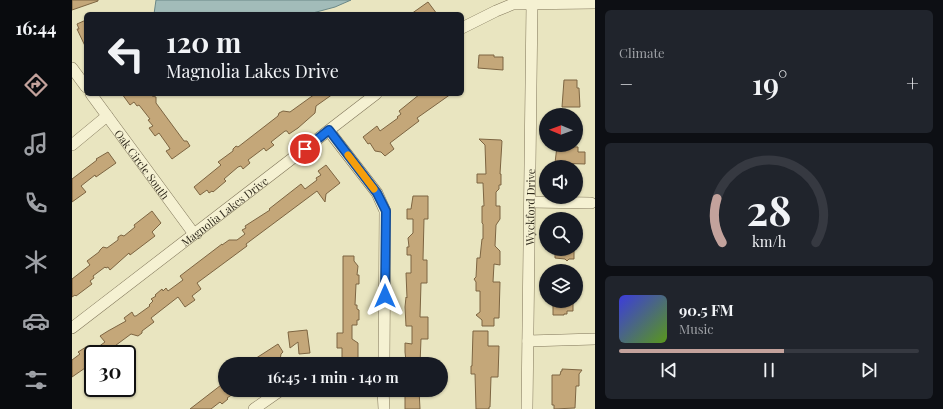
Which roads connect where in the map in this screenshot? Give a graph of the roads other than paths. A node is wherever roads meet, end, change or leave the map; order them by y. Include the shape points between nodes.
1 (595, 3) edge
2 (532, 4) junction
3 (464, 27) edge
4 (72, 68) edge
5 (84, 84) edge
6 (92, 96) edge
7 (373, 96) edge
8 (107, 116) junction
9 (329, 130) junction
10 (72, 145) edge
11 (530, 202) junction
12 (591, 203) dead end
13 (194, 234) junction
14 (72, 328) edge
15 (595, 339) edge
16 (528, 341) junction
17 (384, 357) edge
18 (270, 397) edge
19 (383, 397) edge
20 (254, 409) edge
21 (384, 409) edge
22 (527, 409) edge

1 - 2 street
2 - 3 street via 513,4
2 - 11 street, Wyckford Drive
4 - 5 street
6 - 8 street, Oak Circle South
7 - 9 street, Magnolia Lakes Drive
8 - 10 street
8 - 13 street, Oak Circle South
9 - 13 street, Magnolia Lakes Drive
9 - 17 street via 377,193 386,211
11 - 12 street
11 - 16 street, Wyckford Drive
13 - 14 street, Magnolia Lakes Drive
15 - 16 street
16 - 22 street, Wyckford Drive
18 - 20 street
19 - 21 street

